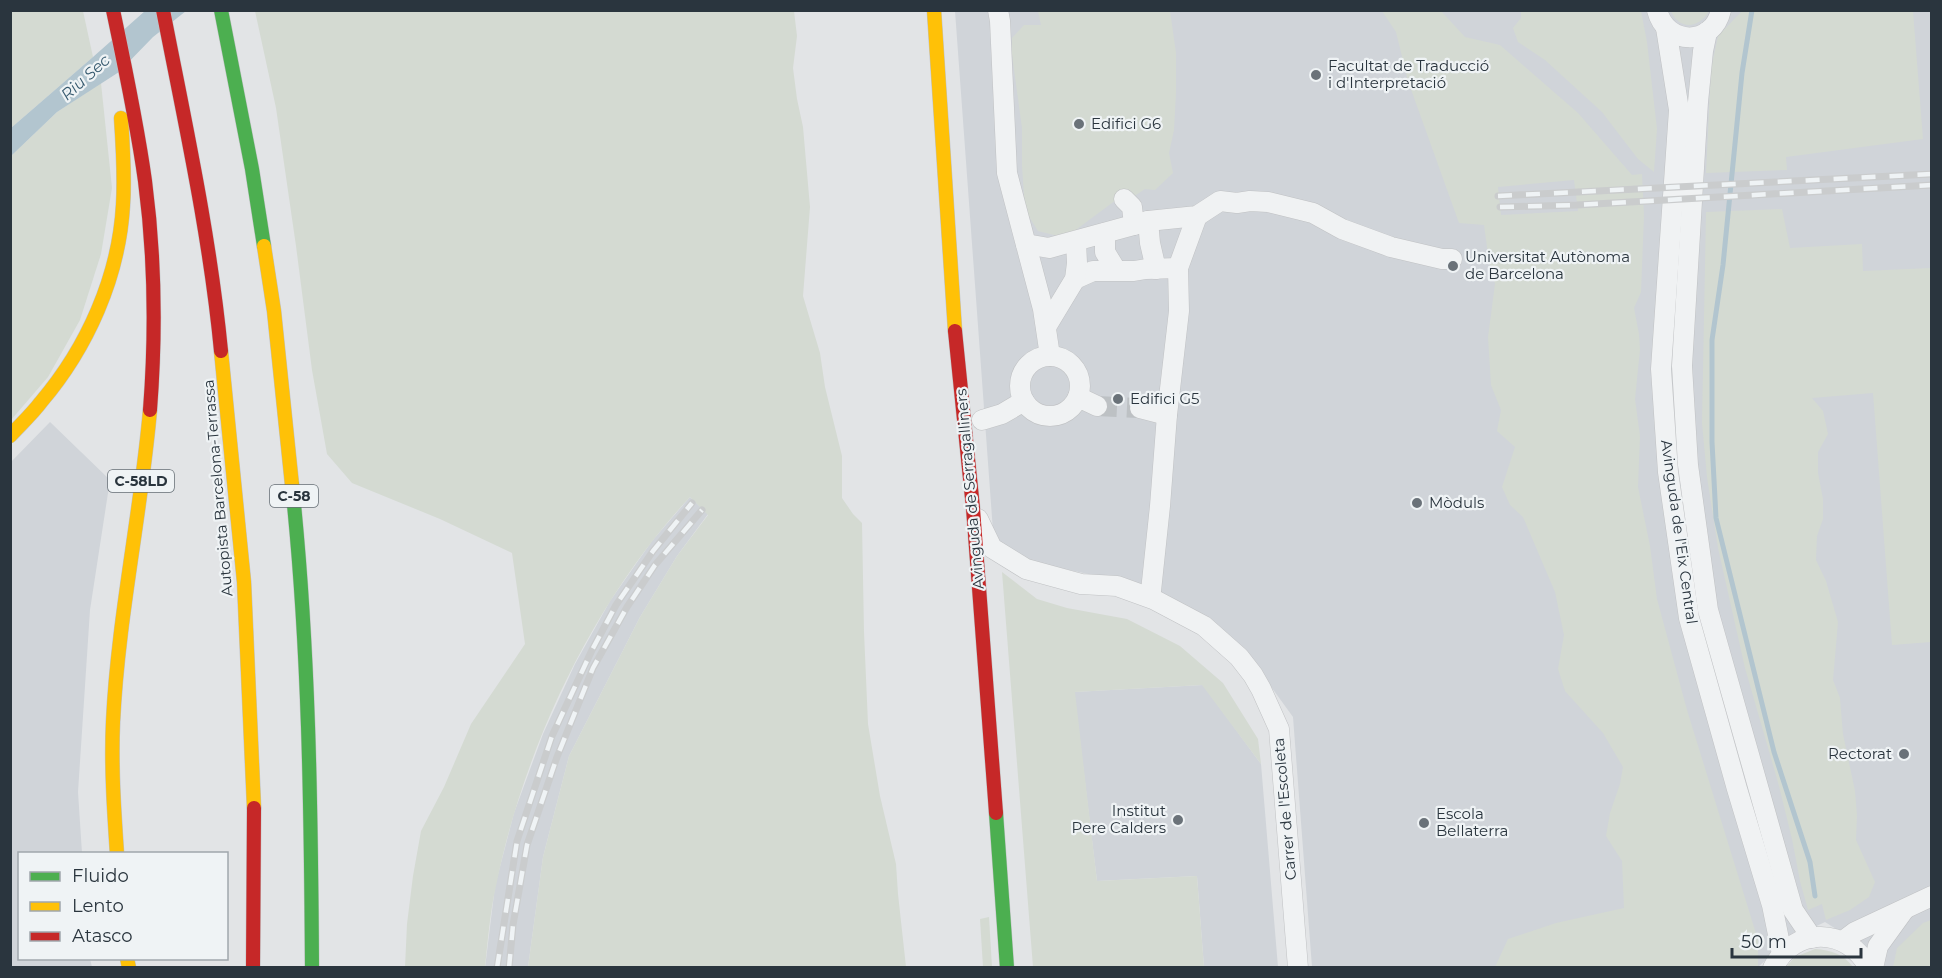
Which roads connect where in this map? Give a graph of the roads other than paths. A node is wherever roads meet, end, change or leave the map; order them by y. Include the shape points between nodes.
1 (113, 10) edge
2 (163, 10) edge
3 (220, 10) edge
4 (934, 10) edge
5 (998, 10) edge
6 (1721, 10) edge
7 (1661, 19) edge
8 (1707, 32) junction
9 (1124, 199) dead end
10 (1197, 216) junction
11 (1141, 223) junction
12 (1105, 233) junction
13 (1076, 242) junction
14 (1026, 244) junction
15 (1452, 259) dead end
16 (1178, 268) junction
17 (1156, 269) junction
18 (1116, 270) junction
19 (1075, 279) junction
20 (1046, 327) junction
21 (1050, 356) junction
22 (1078, 397) junction
23 (1024, 401) junction
24 (1096, 406) tunnel mouth
25 (1140, 408) tunnel mouth
26 (1167, 415) junction
27 (982, 420) dead end
28 (10, 436) edge
29 (973, 508) junction
30 (1151, 591) dead end
31 (117, 852) edge
32 (1932, 896) edge
33 (1906, 907) junction
34 (1812, 938) junction
35 (1843, 941) junction
36 (1778, 961) edge
37 (253, 968) edge
38 (312, 968) edge
39 (1006, 968) edge
40 (1298, 968) edge
41 (1871, 968) edge

1 - 28 main road via 125,176 112,271 100,306 68,369 46,399
1 - 31 main road, C-58LD via 147,197 154,320 152,384 114,705 112,780
2 - 37 main road, Autopista Barcelona-Terrassa via 218,321 244,582 254,799
3 - 38 main road, C-58 via 252,169 274,311 300,557 311,791
4 - 29 main road, Avinguda de Serragalliners via 953,310
5 - 14 street via 1008,173
6 - 8 street
7 - 8 street via 1677,36 1686,38
7 - 36 street, Avinguda de l'Eix Central via 1679,110 1661,369 1668,472 1689,618 1772,905
8 - 34 street, Avinguda de l'Eix Central via 1698,102 1682,366 1688,465 1708,609 1793,910
9 - 11 street
10 - 11 street
10 - 15 street via 1220,201 1268,202 1313,213 1342,230 1391,247
10 - 16 street
11 - 12 street
11 - 17 street
12 - 13 street
12 - 18 street via 1106,252
13 - 14 street via 1050,248
13 - 19 street
14 - 20 street
16 - 17 street
16 - 26 street via 1179,311
17 - 18 street
18 - 19 street via 1093,271
19 - 20 street
20 - 21 street
21 - 22 street via 1060,357 1075,369 1079,378
21 - 23 street via 1033,361 1022,374
22 - 23 street via 1066,412 1047,416 1038,414
22 - 24 street
23 - 27 street, Avinguda de Serragalliners
25 - 26 street
26 - 30 street
29 - 39 main road, Avinguda de Serragalliners
29 - 40 street, Carrer de l'Escoleta via 992,548 1026,569 1081,584 1117,586 1153,599 1204,626 1253,675 1279,729
32 - 33 street
33 - 35 street
33 - 41 street via 1878,946
34 - 35 street
34 - 36 street via 1795,943
35 - 41 street via 1857,950

